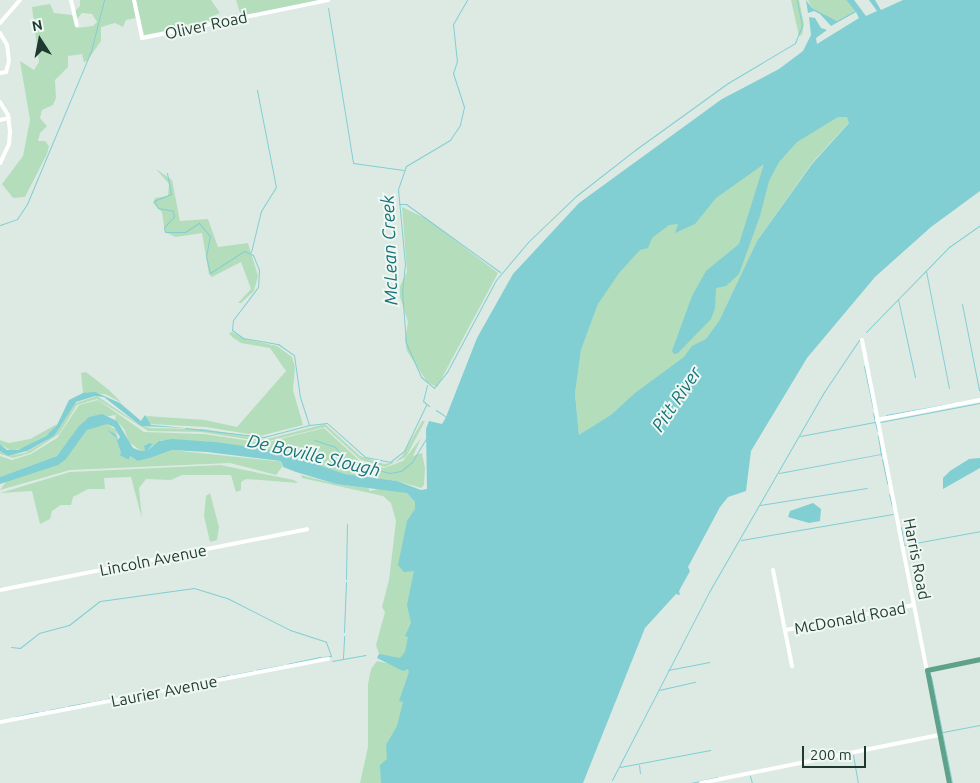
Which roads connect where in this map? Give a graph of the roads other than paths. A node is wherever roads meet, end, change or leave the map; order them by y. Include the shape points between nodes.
1 (20, 0) edge
2 (70, 0) edge
3 (134, 0) edge
4 (328, 0) edge
5 (0, 23) edge
6 (77, 25) dead end
7 (1, 36) edge
8 (0, 74) edge
9 (0, 102) edge
10 (9, 118) junction
11 (0, 120) edge
12 (0, 163) edge
13 (862, 340) dead end
14 (980, 400) edge
15 (877, 420) junction
16 (307, 529) dead end
17 (773, 570) dead end
18 (0, 590) edge
19 (914, 605) junction
20 (786, 630) junction
21 (328, 659) dead end
22 (980, 659) edge
23 (792, 666) dead end
24 (927, 670) junction
25 (0, 722) edge
26 (940, 735) junction
27 (701, 783) edge
28 (949, 783) edge

1 - 5 street
2 - 6 street
3 - 4 street, Oliver Road via 142,38
7 - 8 street via 10,61 6,72
9 - 10 street
10 - 11 street
10 - 12 street via 10,138
13 - 15 street, Harris Road
14 - 15 street
15 - 19 street, Harris Road
16 - 18 street, Lincoln Avenue
17 - 20 street
19 - 20 street, McDonald Road
19 - 24 street, Harris Road
20 - 23 street
21 - 25 street, Laurier Avenue
22 - 24 main road
24 - 26 main road, Harris Road
26 - 27 street
26 - 28 main road, Harris Road

